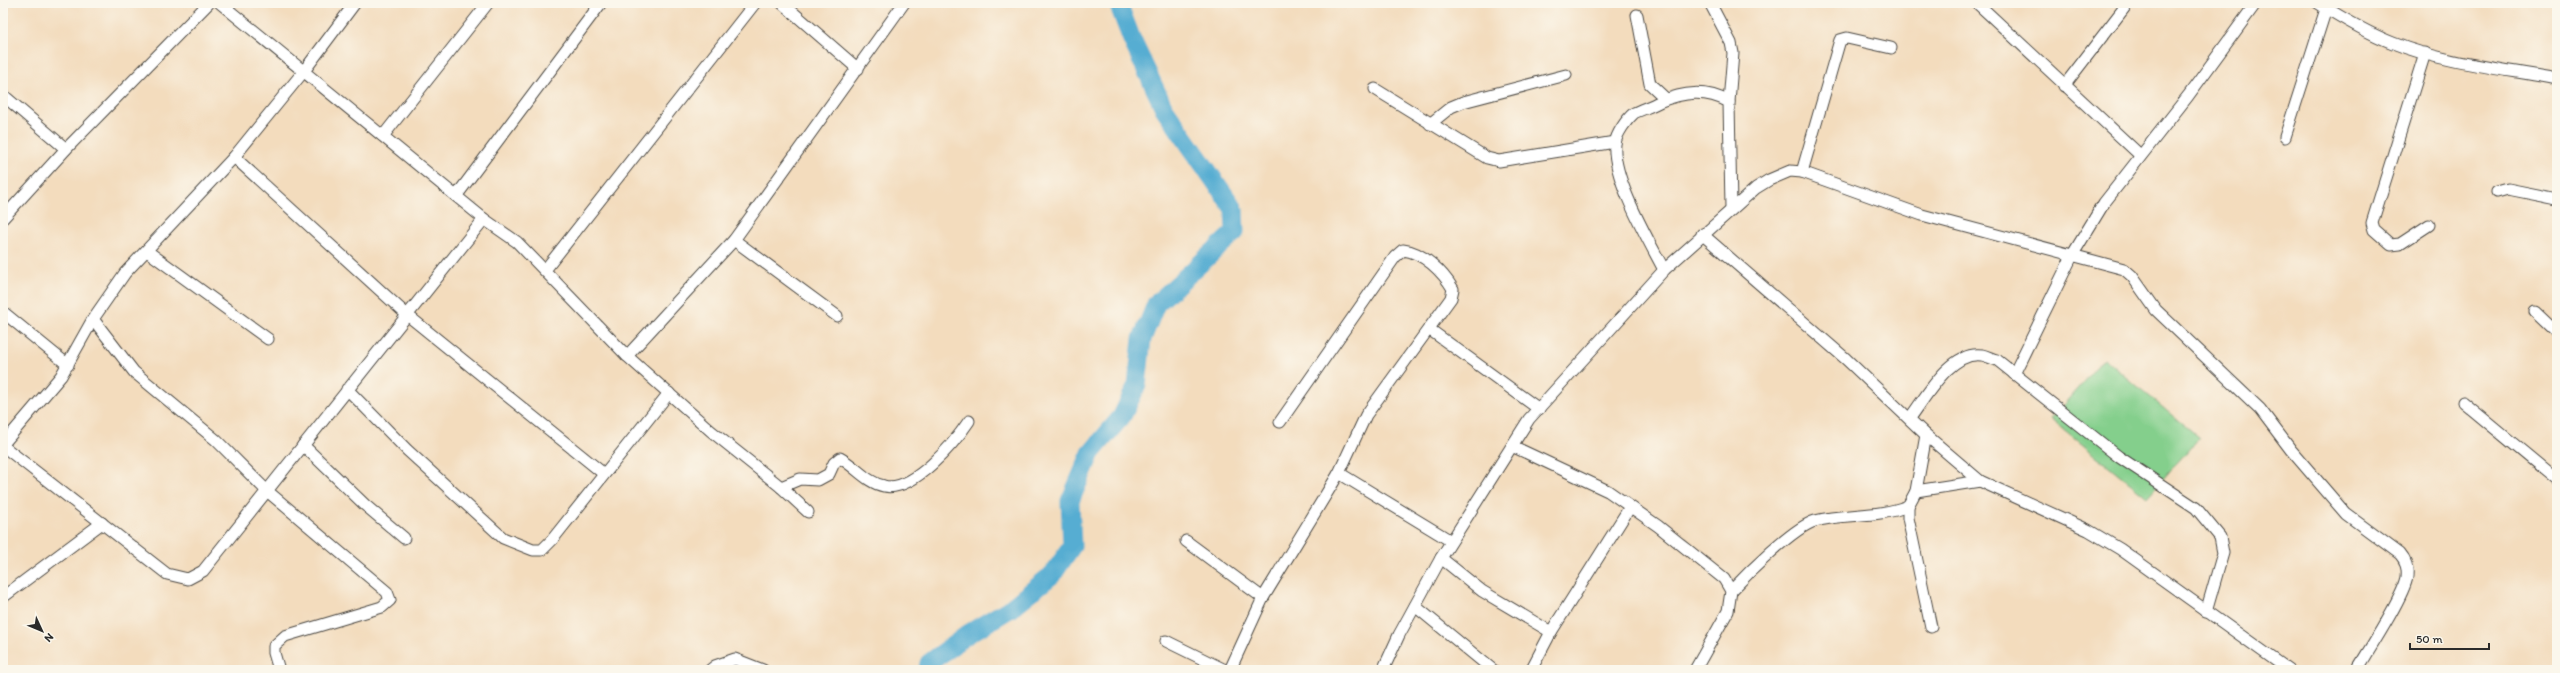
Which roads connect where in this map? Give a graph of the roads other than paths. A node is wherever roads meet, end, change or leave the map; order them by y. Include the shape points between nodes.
1 (209, 3) edge
2 (220, 3) edge
3 (355, 3) edge
4 (488, 3) edge
5 (602, 3) edge
6 (755, 3) edge
7 (782, 3) edge
8 (904, 3) edge
9 (1710, 3) edge
10 (2128, 3) edge
11 (2256, 3) edge
12 (1981, 4) edge
13 (2322, 6) edge
14 (1637, 14) dead end
15 (1891, 48) dead end
16 (2425, 53) junction
17 (858, 69) junction
18 (304, 72) junction
19 (1566, 75) dead end
20 (2557, 79) edge
21 (2064, 86) junction
22 (1375, 89) dead end
23 (3, 95) edge
24 (1666, 100) junction
25 (1729, 102) junction
26 (1430, 124) junction
27 (383, 136) junction
28 (2285, 137) dead end
29 (1615, 142) junction
30 (66, 150) junction
31 (2140, 155) junction
32 (234, 157) junction
33 (1802, 172) junction
34 (2497, 192) dead end
35 (456, 195) junction
36 (2557, 199) edge
37 (1731, 208) junction
38 (3, 218) edge
39 (484, 219) junction
40 (2429, 225) dead end
41 (1702, 234) junction
42 (734, 240) junction
43 (147, 251) junction
44 (2073, 254) junction
45 (545, 270) junction
46 (1664, 270) junction
47 (3, 312) edge
48 (2535, 312) dead end
49 (406, 314) junction
50 (837, 316) dead end
51 (93, 319) junction
52 (1429, 329) junction
53 (2557, 333) edge
54 (268, 339) dead end
55 (627, 356) junction
56 (68, 365) junction
57 (2014, 374) junction
58 (347, 389) junction
59 (669, 393) junction
60 (2463, 402) dead end
61 (1539, 409) junction
62 (1910, 418) junction
63 (969, 421) dead end
64 (1280, 422) dead end
65 (1926, 435) junction
66 (3, 445) edge
67 (303, 445) junction
68 (1512, 446) junction
69 (1340, 473) junction
70 (604, 474) junction
71 (2557, 480) edge
72 (1980, 481) junction
73 (781, 487) junction
74 (266, 490) junction
75 (1916, 491) junction
76 (1908, 506) junction
77 (1630, 507) junction
78 (808, 512) dead end
79 (102, 523) junction
80 (404, 538) dead end
81 (1186, 540) dead end
82 (1451, 541) junction
83 (1441, 558) junction
84 (1731, 591) junction
85 (3, 597) edge
86 (1264, 598) junction
87 (1415, 606) junction
88 (2206, 612) junction
89 (1931, 627) dead end
90 (1552, 632) junction
91 (1166, 641) dead end
92 (279, 670) edge
93 (710, 670) edge
94 (763, 670) edge
95 (1225, 670) edge
96 (1230, 670) edge
97 (1383, 670) edge
98 (1493, 670) edge
99 (1531, 670) edge
100 (1696, 670) edge
101 (2289, 670) edge
102 (2357, 670) edge

1 - 30 street
2 - 18 street
3 - 18 street
4 - 27 street
5 - 35 street
6 - 45 street
7 - 17 street
8 - 17 street
9 - 25 street via 1734,53
10 - 21 street
11 - 31 street via 2188,96
12 - 21 street
13 - 16 street via 2393,43
13 - 28 street
14 - 24 street via 1650,84
15 - 33 street via 1846,38 1840,40
16 - 20 street
16 - 40 street via 2372,223 2374,230 2391,245 2400,244
17 - 42 street via 788,162
18 - 27 street
18 - 32 street
19 - 26 street via 1463,102 1451,107
21 - 31 street
22 - 26 street
23 - 30 street
24 - 25 street via 1698,92 1710,93
24 - 29 street via 1634,114
25 - 37 street
26 - 29 street via 1487,158 1499,161
27 - 35 street
29 - 46 street via 1616,161 1623,186
30 - 38 street
31 - 44 street via 2104,203
32 - 43 street
32 - 49 street
33 - 37 street via 1790,172 1769,180
33 - 44 street via 1922,215 1972,230
34 - 36 street via 2508,189
35 - 39 street
37 - 41 street
39 - 45 street via 517,242
39 - 49 street
41 - 46 street
41 - 62 street
42 - 50 street
42 - 55 street
43 - 51 street via 125,273
43 - 54 street
44 - 57 street
44 - 102 street via 2124,269 2132,276 2156,310 2260,409 2346,514 2405,560 2405,585
45 - 55 street
46 - 61 street
47 - 56 street
48 - 53 street
49 - 58 street
49 - 70 street
51 - 56 street
51 - 74 street via 134,372 216,440
52 - 61 street
52 - 64 street via 1451,298 1453,289 1446,278 1430,263 1412,251 1403,250 1395,257
52 - 69 street via 1366,415
55 - 59 street
56 - 66 street via 51,390
57 - 62 street via 1997,360 1982,355 1963,358 1948,368
57 - 88 street via 2119,457 2185,499 2220,537 2223,553
58 - 67 street
58 - 70 street via 407,450 503,538 533,550 542,550 552,540
59 - 70 street
59 - 73 street via 711,431
60 - 71 street
61 - 68 street
62 - 65 street
63 - 73 street via 953,443 911,480 899,486 884,486 840,458 834,463 829,474 818,480 800,479
65 - 72 street
65 - 75 street
66 - 79 street
67 - 74 street
67 - 80 street via 365,505
68 - 77 street via 1608,491
68 - 82 street
69 - 82 street
69 - 86 street
72 - 75 street
72 - 88 street via 2088,530 2120,549
73 - 78 street
74 - 79 street via 203,571 188,579 167,574
74 - 92 street via 387,592 390,600 382,607 285,636 274,646
75 - 76 street
76 - 84 street via 1859,517 1843,516 1813,522 1791,535
76 - 89 street via 1908,518
77 - 84 street via 1724,579
77 - 90 street
79 - 85 street
81 - 86 street
82 - 83 street
83 - 87 street
83 - 90 street via 1482,591
84 - 100 street via 1728,611
86 - 96 street
87 - 97 street
87 - 98 street
88 - 101 street
90 - 99 street
91 - 95 street
93 - 94 street via 736,659

